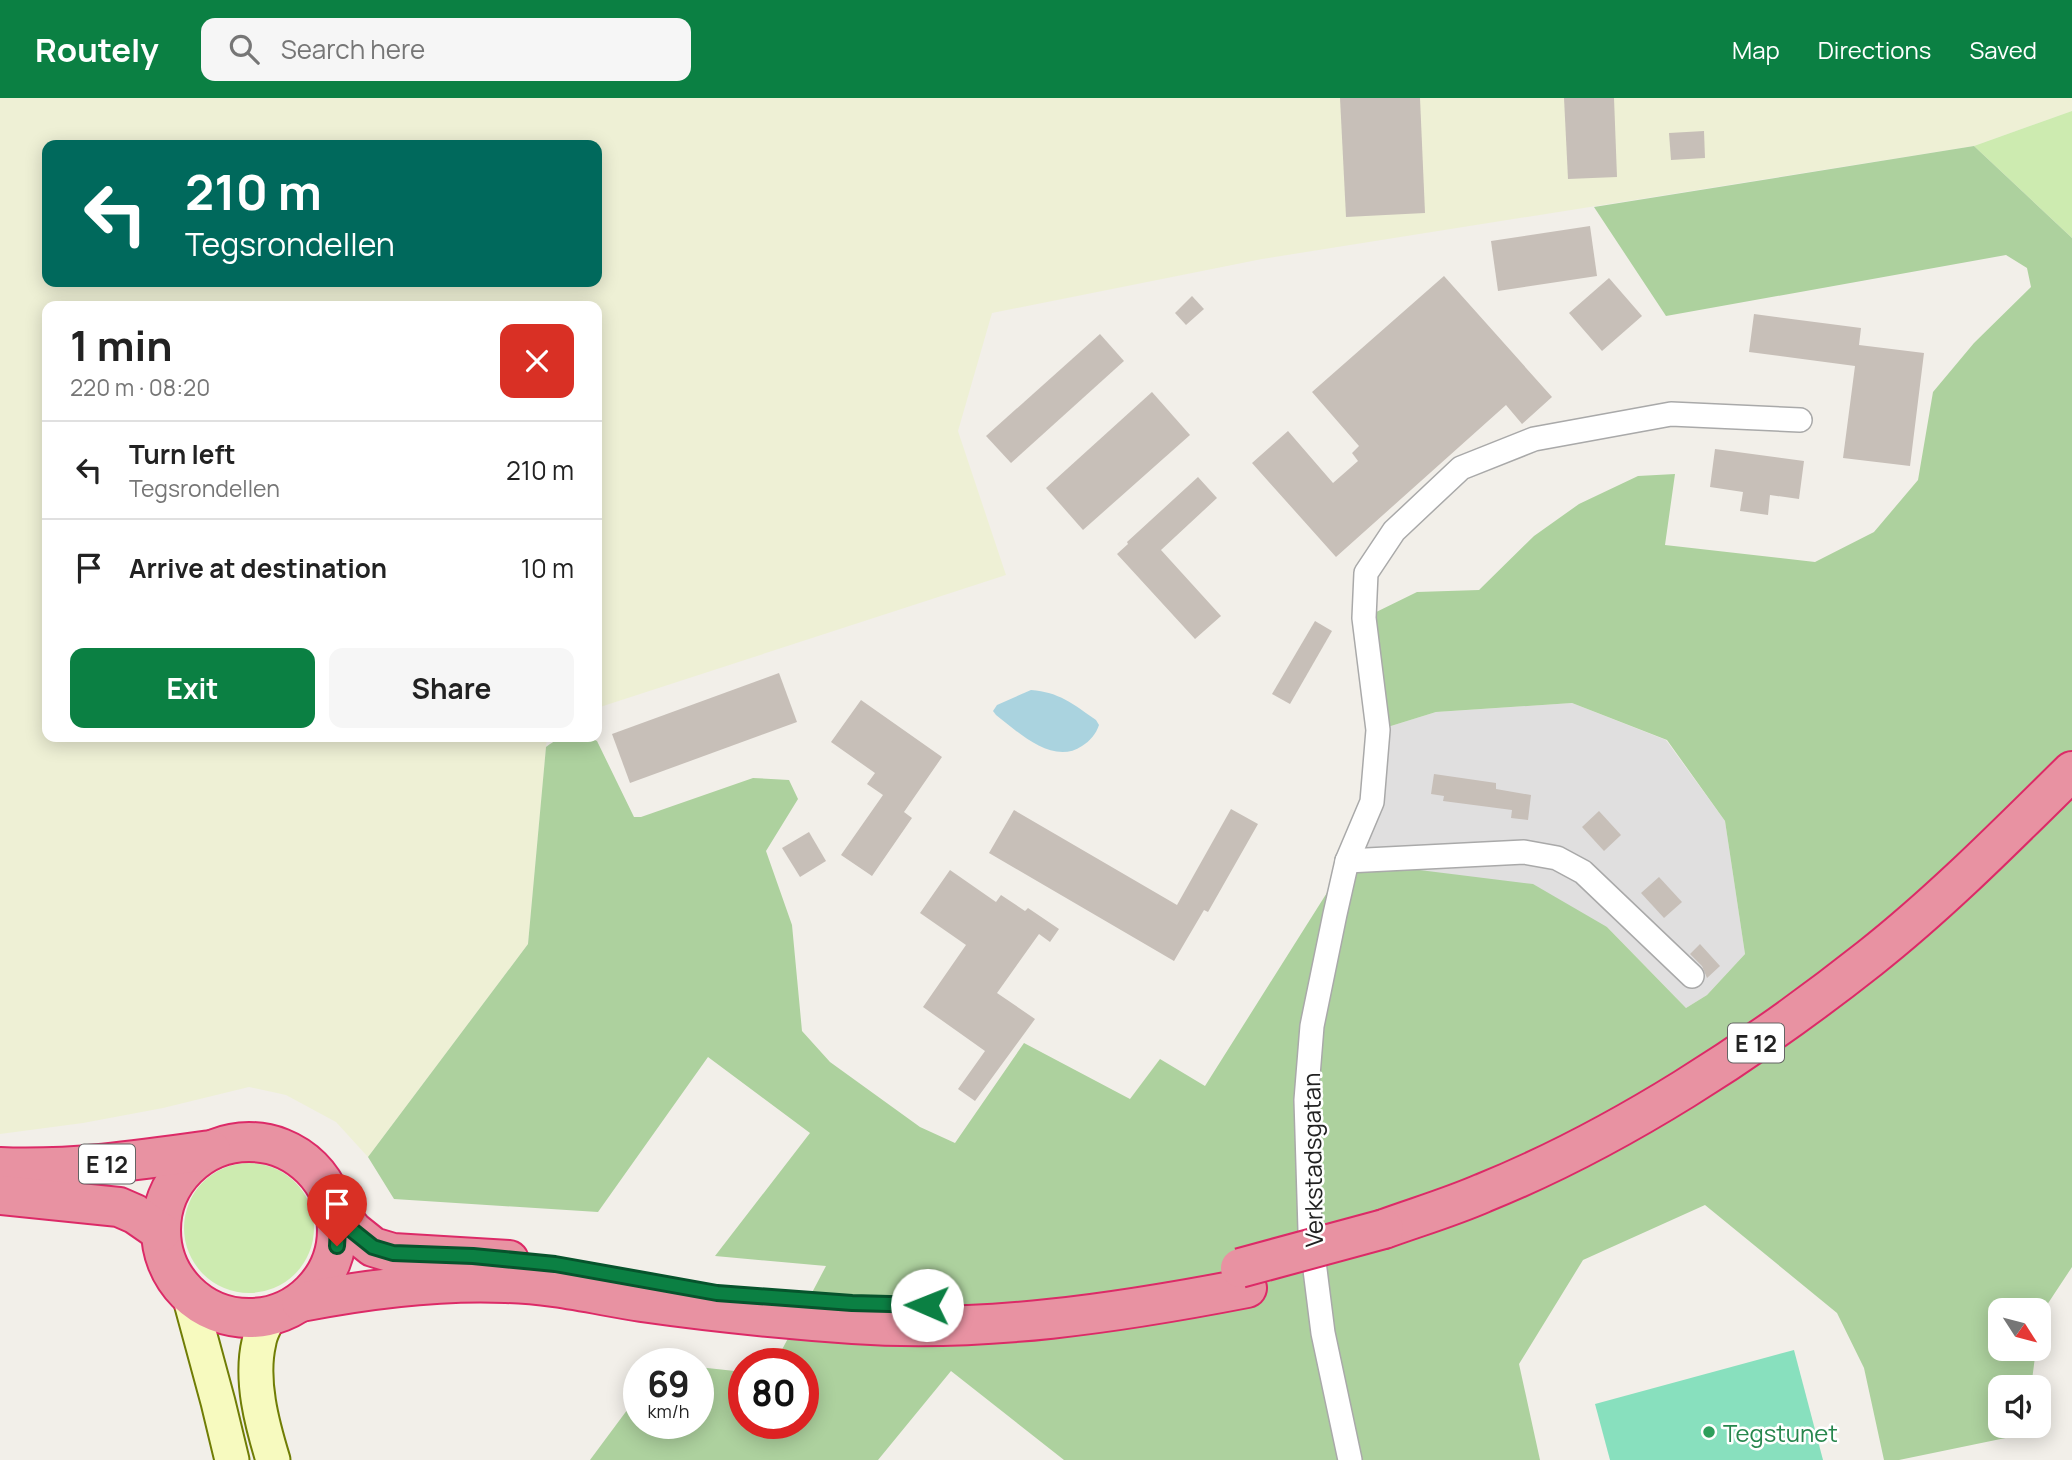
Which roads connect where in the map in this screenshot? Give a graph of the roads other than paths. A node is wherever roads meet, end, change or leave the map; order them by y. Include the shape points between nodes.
1 (1800, 420) dead end
2 (2072, 771) edge
3 (2072, 803) edge
4 (1347, 861) junction
5 (1692, 975) dead end
6 (213, 1149) junction
7 (0, 1167) edge
8 (0, 1195) edge
9 (336, 1210) junction
10 (161, 1232) junction
11 (1386, 1240) junction
12 (1244, 1278) junction
13 (189, 1295) junction
14 (285, 1310) junction
15 (232, 1460) edge
16 (273, 1460) edge
17 (1350, 1460) edge

1 - 4 street, Verkstadsgatan via 1671,414 1534,439 1461,468 1394,531 1366,573 1364,618 1378,730 1372,802
2 - 11 highway, E 12 via 1872,957 1754,1045 1577,1150
3 - 11 highway, E 12 via 1882,974 1710,1098 1588,1165 1479,1217
4 - 5 street via 1524,852 1558,858 1583,872
4 - 17 street, Verkstadsgatan via 1312,1026 1306,1100 1310,1230 1323,1333
6 - 7 highway, E 12 via 67,1168
6 - 9 highway, E 12 via 247,1141 282,1147 311,1166
6 - 10 highway, E 12 via 174,1183 166,1199
8 - 10 highway, E 12 via 119,1207
9 - 12 highway, E 12 via 373,1247 393,1253 555,1264 717,1293 840,1303 978,1306
9 - 14 highway, E 12 via 338,1229 325,1277
10 - 13 highway, E 12 via 169,1268
11 - 12 highway, E 12, bridge
12 - 14 highway, E 12 via 1157,1306 1051,1319 933,1325 729,1313 508,1283 361,1291
13 - 14 highway, E 12 via 234,1318 252,1319
13 - 15 main road
14 - 16 main road via 259,1341 256,1366 261,1414

